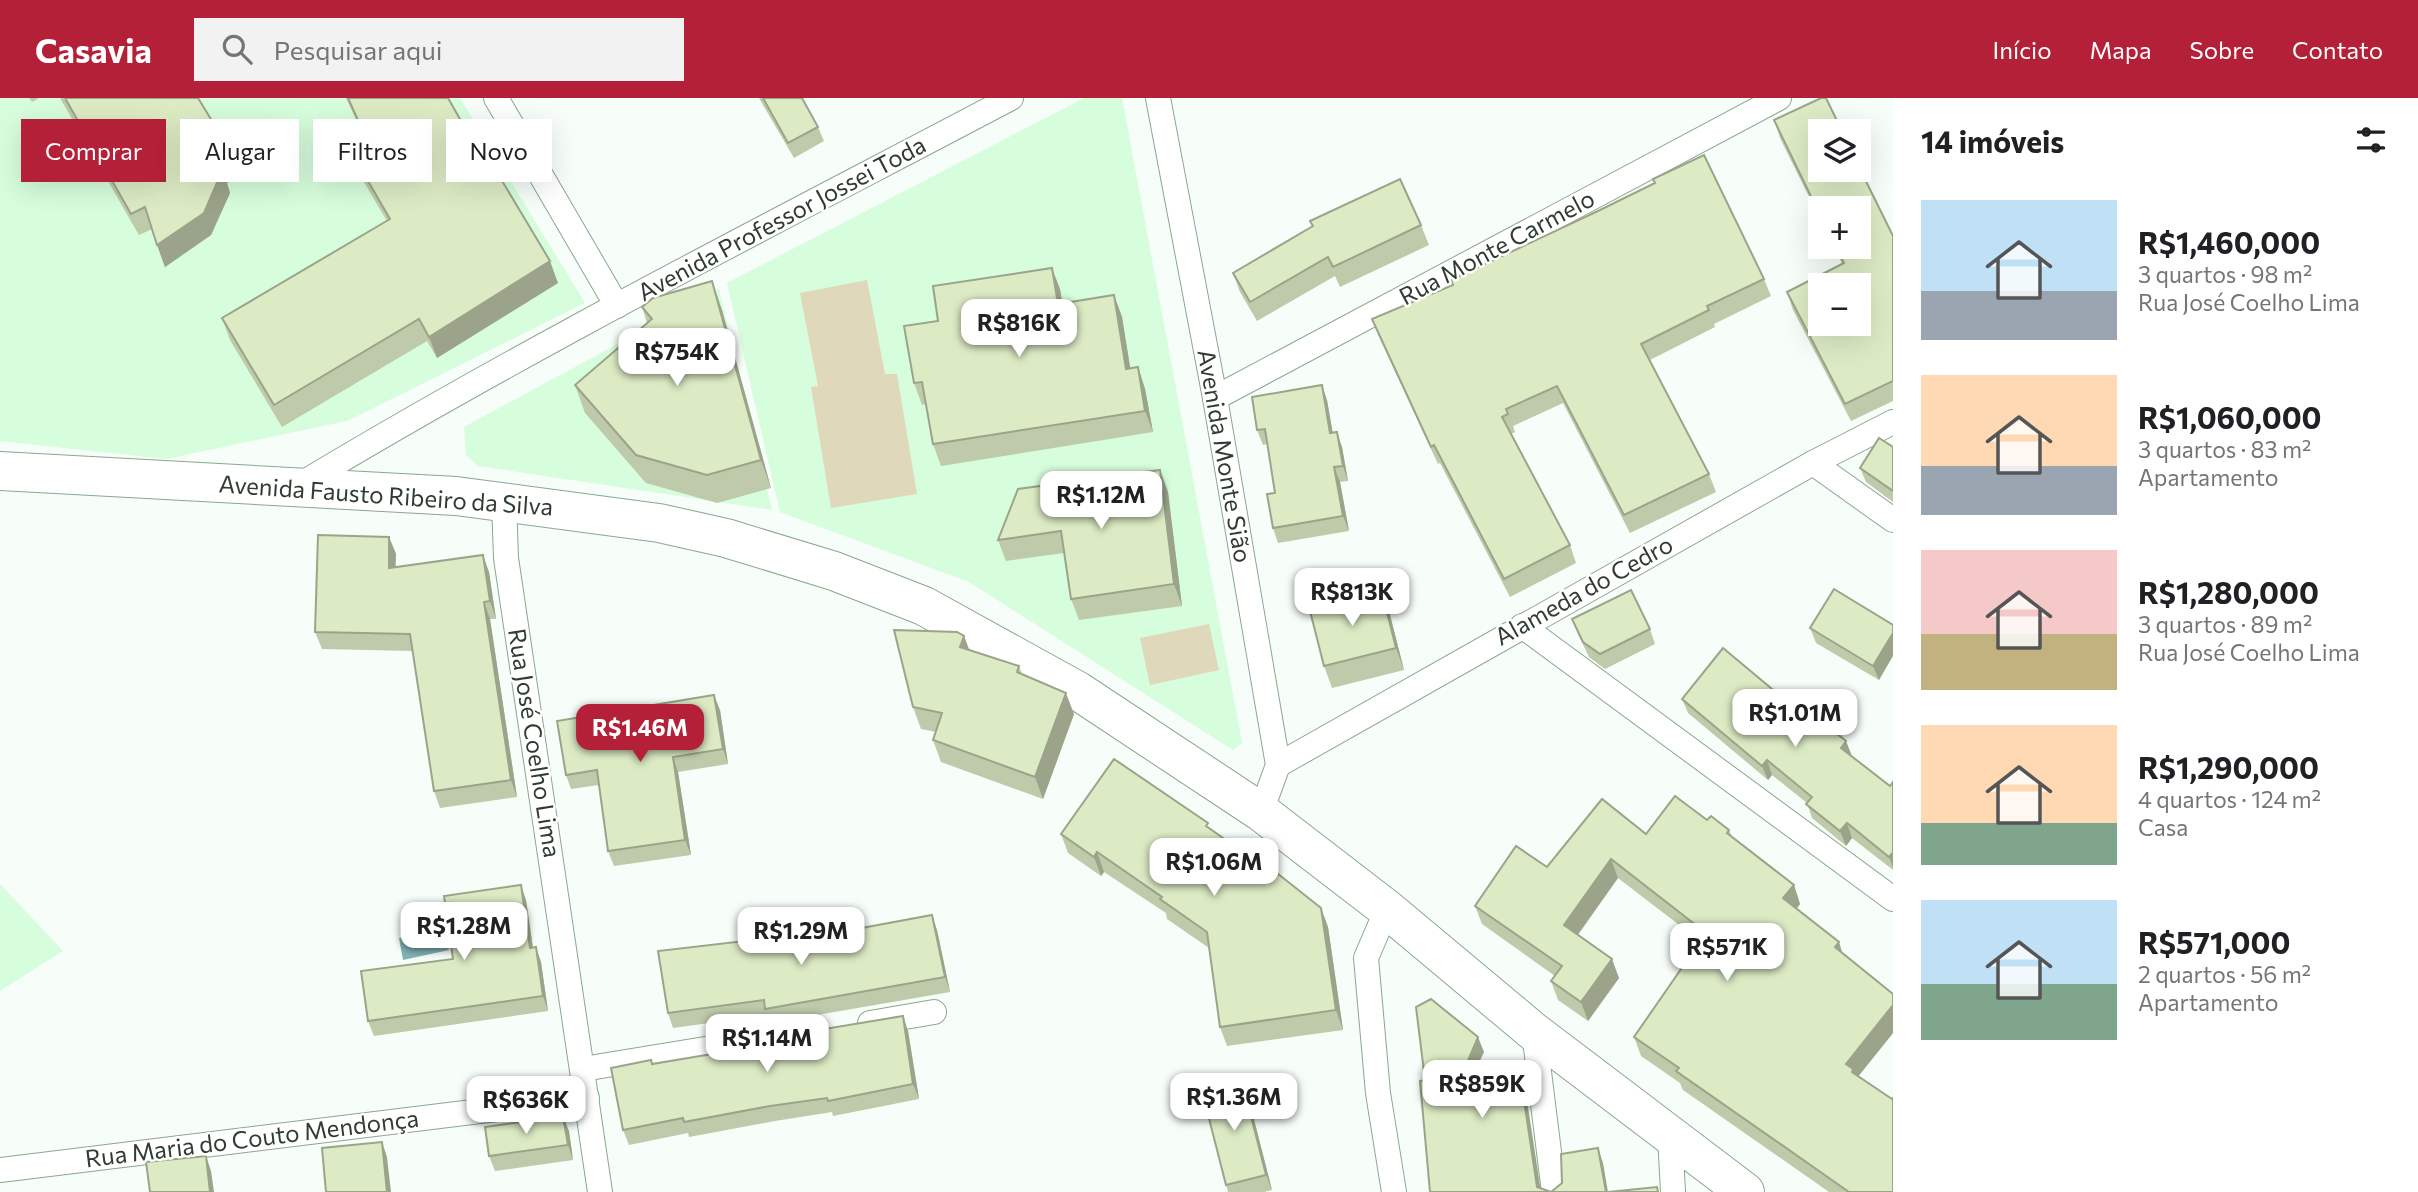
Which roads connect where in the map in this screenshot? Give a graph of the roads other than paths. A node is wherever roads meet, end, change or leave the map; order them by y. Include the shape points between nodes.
1 (496, 98) edge
2 (1012, 98) edge
3 (1158, 98) edge
4 (1779, 98) edge
5 (617, 306) junction
6 (1215, 398) junction
7 (1893, 422) edge
8 (1813, 463) junction
9 (0, 471) edge
10 (298, 486) junction
11 (503, 501) junction
12 (1893, 520) edge
13 (1522, 626) junction
14 (1279, 765) junction
15 (1261, 812) junction
16 (1893, 900) edge
17 (1387, 909) junction
18 (934, 1012) dead end
19 (853, 1025) edge
20 (826, 1030) edge
21 (1534, 1032) junction
22 (583, 1069) junction
23 (587, 1098) junction
24 (1670, 1135) junction
25 (0, 1170) edge
26 (600, 1192) edge
27 (1394, 1192) edge
28 (1554, 1192) edge
29 (1673, 1192) edge
30 (1745, 1192) edge

1 - 5 street
2 - 5 street, Avenida Professor Jossei Toda
3 - 6 street, Avenida Monte Sião
4 - 6 street, Rua Monte Carmelo
5 - 10 street, Avenida Professor Jossei Toda
6 - 14 street, Avenida Monte Sião
7 - 8 street, Alameda do Cedro
8 - 12 street
8 - 13 street, Alameda do Cedro
9 - 10 main road, Avenida Fausto Ribeiro da Silva
10 - 11 main road, Avenida Fausto Ribeiro da Silva
11 - 15 main road, Avenida Fausto Ribeiro da Silva via 659,523 726,538 834,571 924,606 1078,691
11 - 22 street, Rua José Coelho Lima via 506,558
13 - 14 street, Alameda do Cedro
13 - 16 street
14 - 15 street
15 - 17 main road, Avenida Fausto Ribeiro da Silva
17 - 21 main road, Avenida Fausto Ribeiro da Silva
17 - 27 street via 1366,958 1378,1093
18 - 19 street
20 - 22 street
21 - 24 main road, Avenida Fausto Ribeiro da Silva
21 - 28 street
22 - 23 street, Rua José Coelho Lima
23 - 25 street, Rua Maria do Couto Mendonça
23 - 26 street, Rua José Coelho Lima
24 - 29 street
24 - 30 main road, Avenida Fausto Ribeiro da Silva

